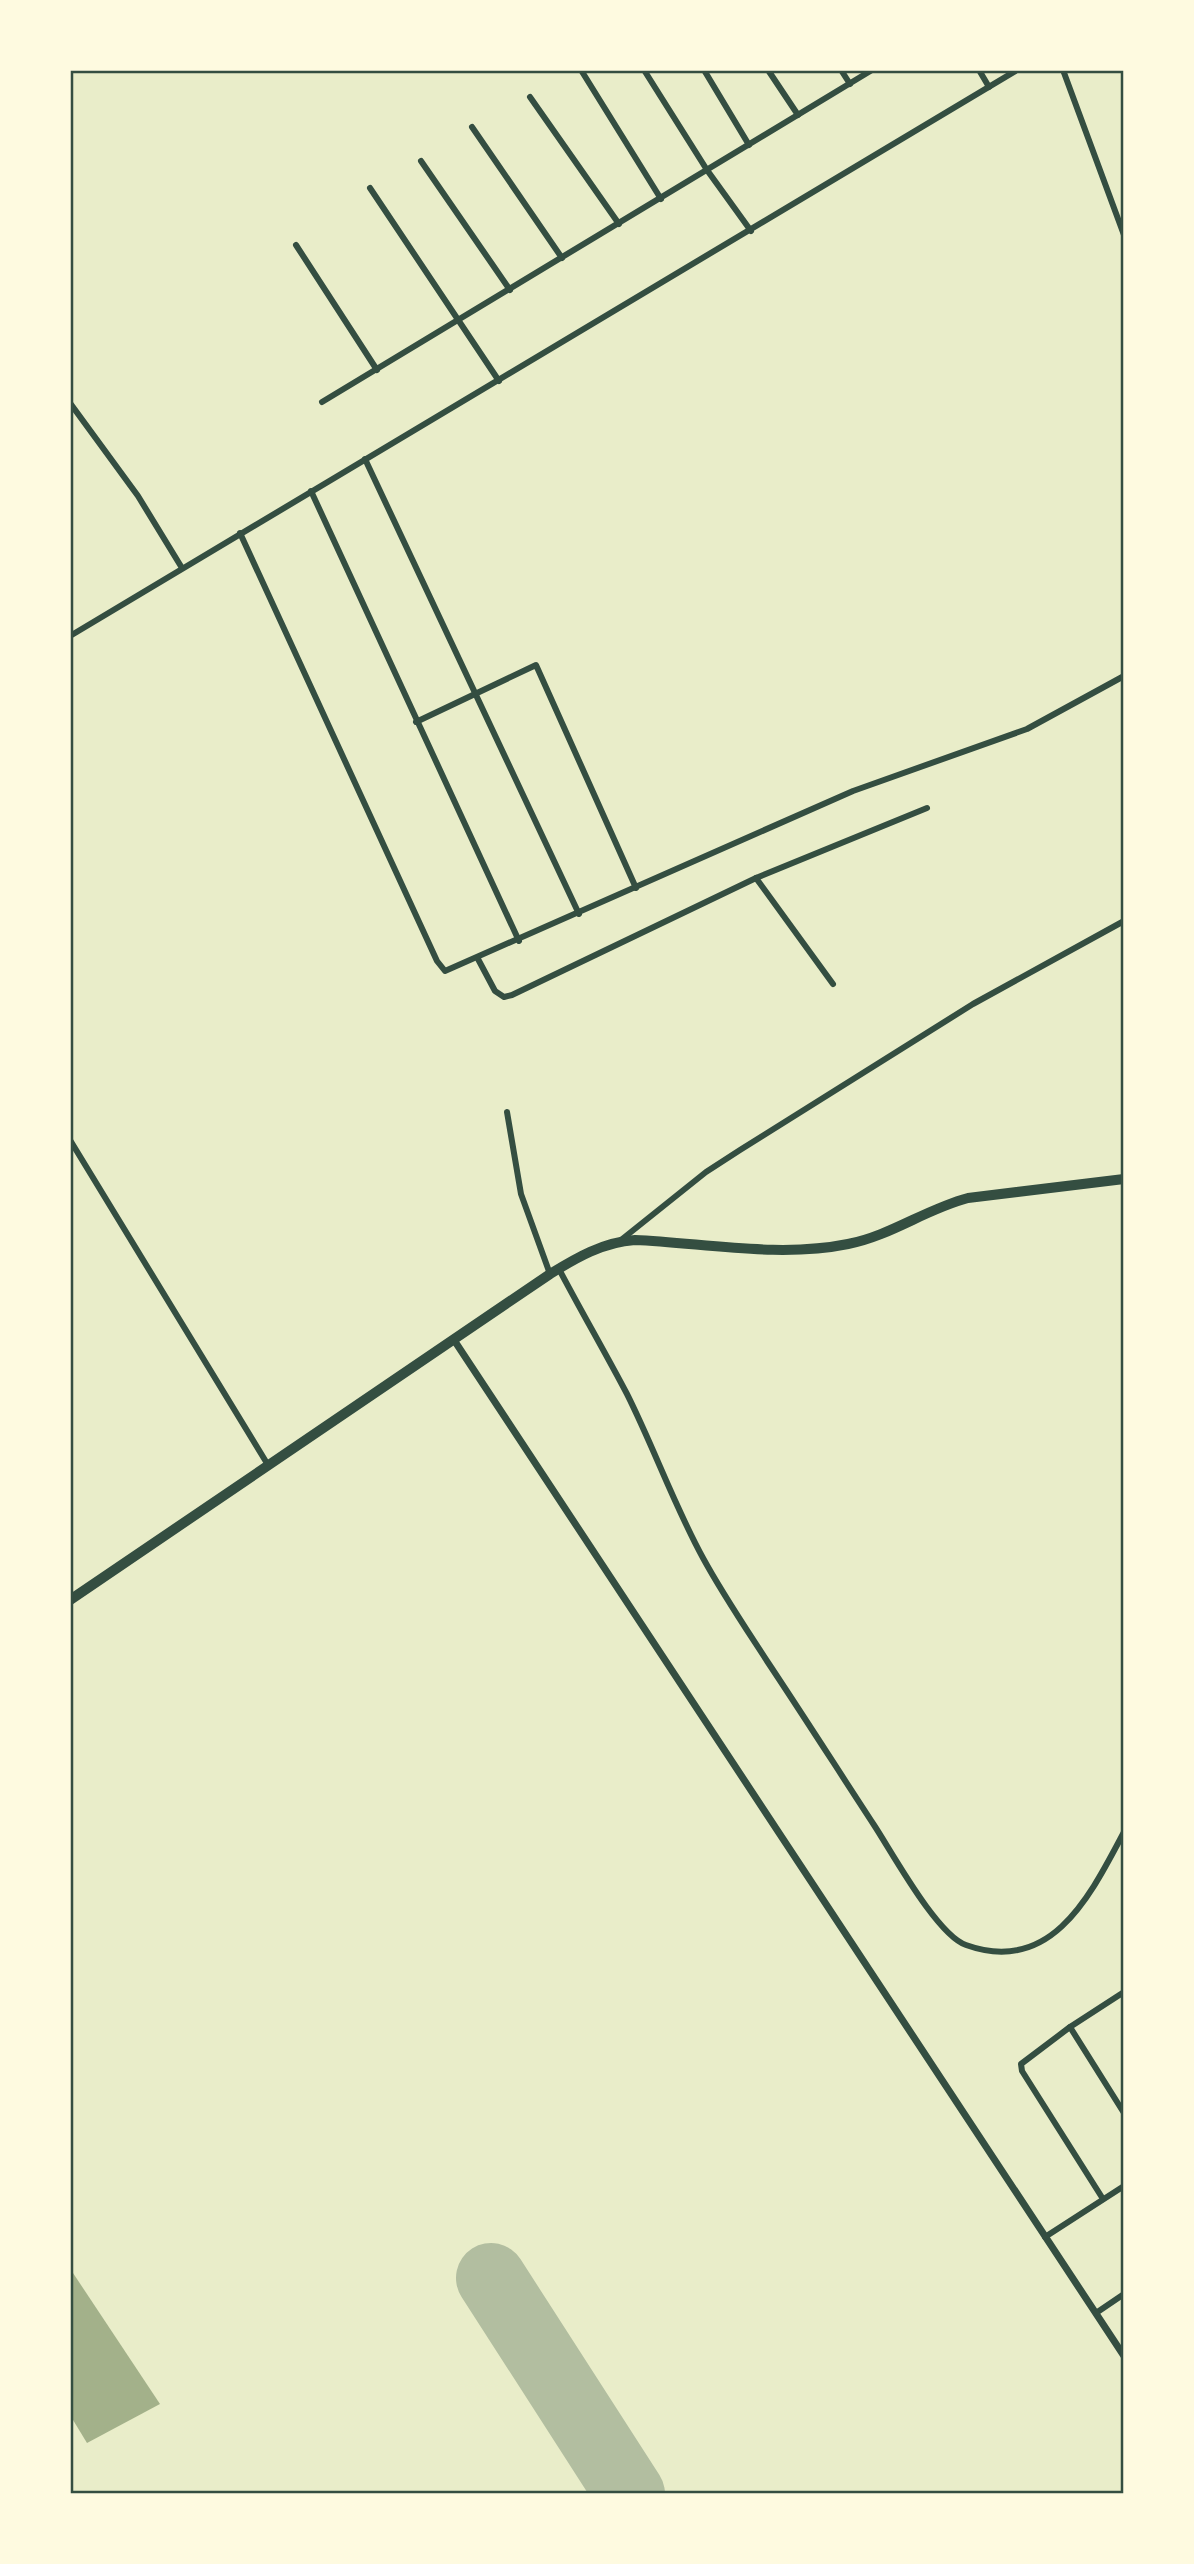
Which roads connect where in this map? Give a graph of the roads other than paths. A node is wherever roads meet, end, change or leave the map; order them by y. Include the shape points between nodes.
1 (581, 70) edge
2 (644, 70) edge
3 (704, 70) edge
4 (768, 70) edge
5 (841, 70) edge
6 (872, 70) edge
7 (979, 70) edge
8 (1017, 70) edge
9 (1063, 70) edge
10 (850, 84) junction
11 (989, 87) junction
12 (530, 97) dead end
13 (798, 115) junction
14 (472, 127) dead end
15 (749, 145) junction
16 (421, 161) dead end
17 (707, 170) junction
18 (370, 188) dead end
19 (661, 198) junction
20 (619, 224) junction
21 (751, 231) junction
22 (1124, 235) edge
23 (296, 245) dead end
24 (562, 258) junction
25 (510, 290) junction
26 (459, 321) junction
27 (377, 370) junction
28 (499, 381) junction
29 (322, 402) dead end
30 (70, 403) edge
31 (365, 459) junction
32 (311, 491) junction
33 (240, 533) junction
34 (181, 568) junction
35 (70, 636) edge
36 (1124, 676) edge
37 (476, 694) junction
38 (416, 722) junction
39 (927, 808) dead end
40 (755, 878) junction
41 (636, 888) junction
42 (579, 914) junction
43 (1124, 921) edge
44 (519, 941) junction
45 (478, 959) junction
46 (833, 984) dead end
47 (507, 1112) dead end
48 (70, 1140) edge
49 (1124, 1179) edge
50 (621, 1240) junction
51 (554, 1271) junction
52 (454, 1340) junction
53 (268, 1465) junction
54 (70, 1600) edge
55 (1124, 1832) edge
56 (1123, 1994) edge
57 (1070, 2027) junction
58 (1124, 2112) edge
59 (1124, 2186) edge
60 (1103, 2199) junction
61 (1045, 2237) junction
62 (1124, 2294) edge
63 (1096, 2313) junction
64 (1124, 2356) edge

1 - 19 street
2 - 17 street
3 - 15 street
4 - 13 street
5 - 10 street
6 - 10 street
7 - 11 street
8 - 11 street
9 - 22 street
10 - 13 street
11 - 21 street
12 - 20 street
13 - 15 street
14 - 24 street
15 - 17 street
16 - 25 street
17 - 19 street
17 - 21 street
18 - 26 street
19 - 20 street
20 - 24 street
21 - 28 street
23 - 27 street
24 - 25 street
25 - 26 street
26 - 27 street
26 - 28 street
27 - 29 street
28 - 31 street
30 - 34 street via 138,496
31 - 32 street
31 - 37 street
32 - 33 street
32 - 38 street
33 - 34 street
33 - 45 street via 440,966 447,971
34 - 35 street
36 - 41 street via 1027,729 853,791
37 - 38 street
37 - 41 street via 536,665
37 - 42 street
38 - 44 street
39 - 40 street
40 - 45 street via 512,995 504,997 495,991
40 - 46 street
41 - 42 street
42 - 44 street
43 - 50 street via 973,1004 740,1150
44 - 45 street
47 - 51 street via 521,1195
48 - 53 street
49 - 50 highway via 968,1198 867,1239 824,1248
50 - 51 highway
51 - 52 highway
51 - 55 street via 628,1395 715,1580 951,1938 972,1947 1002,1951 1040,1944 1064,1924 1096,1885
52 - 53 highway
52 - 61 street
53 - 54 highway
56 - 57 street
57 - 58 street
57 - 60 street via 1025,2058 1021,2067
59 - 60 street
60 - 61 street
61 - 63 street
62 - 63 street
63 - 64 street

